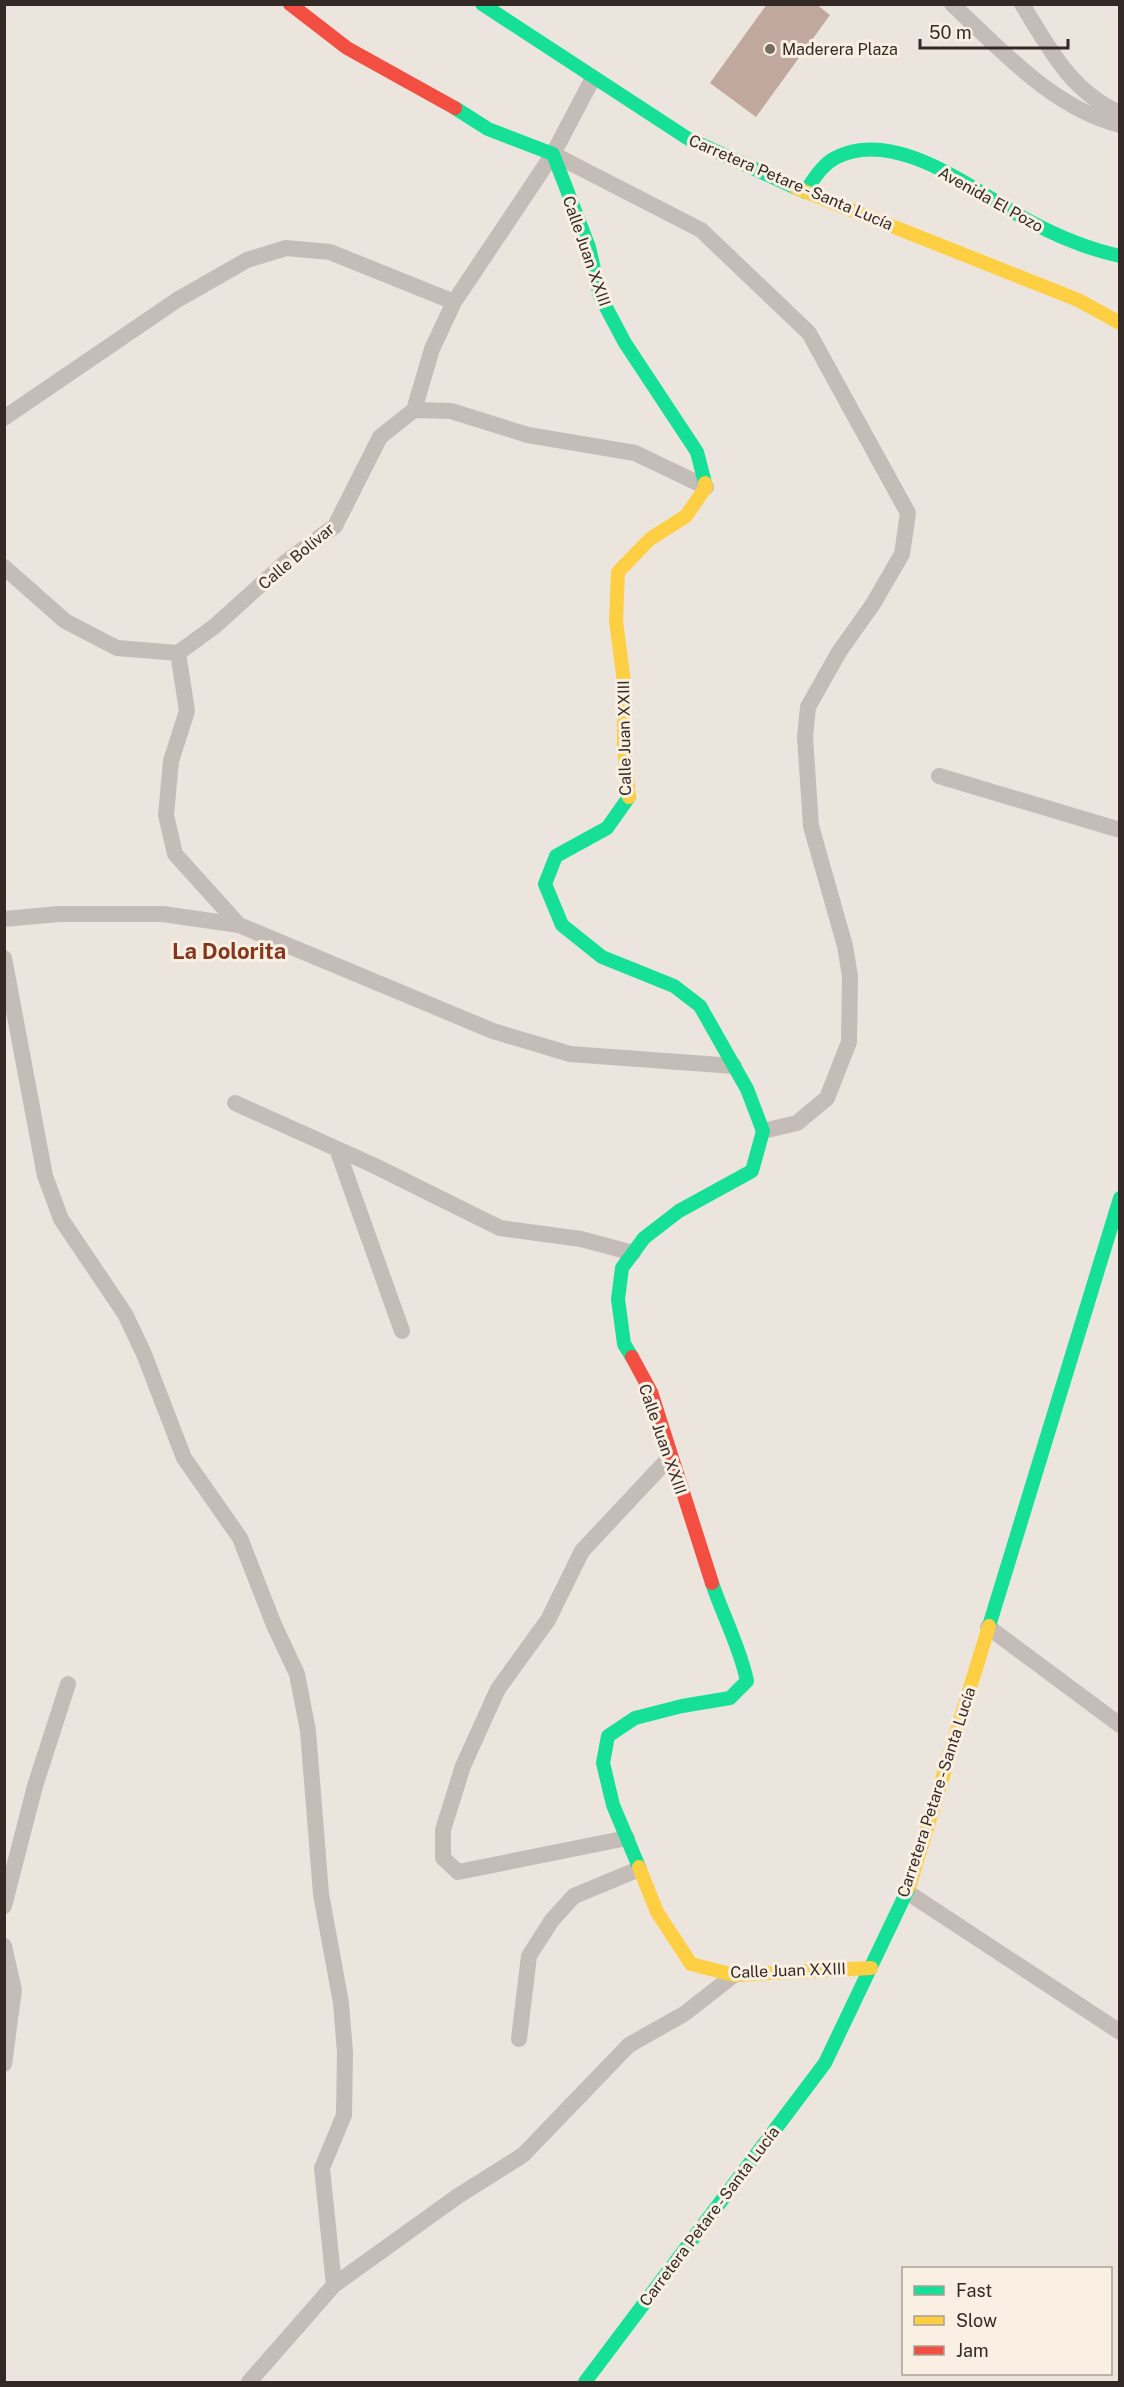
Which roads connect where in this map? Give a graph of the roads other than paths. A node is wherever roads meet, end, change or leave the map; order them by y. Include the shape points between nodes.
1 (290, 4) edge
2 (482, 4) edge
3 (952, 4) edge
4 (1022, 4) edge
5 (594, 78) junction
6 (1119, 113) edge
7 (1119, 125) edge
8 (553, 154) junction
9 (804, 192) junction
10 (1119, 256) edge
11 (1078, 300) junction
12 (454, 302) junction
13 (1119, 312) edge
14 (1119, 323) edge
15 (414, 410) junction
16 (4, 418) edge
17 (706, 488) junction
18 (4, 567) edge
19 (178, 653) junction
20 (939, 776) dead end
21 (1119, 830) edge
22 (4, 919) edge
23 (238, 925) junction
24 (4, 958) edge
25 (734, 1066) junction
26 (235, 1103) dead end
27 (763, 1131) junction
28 (337, 1149) junction
29 (1119, 1198) edge
30 (1113, 1245) edge
31 (633, 1253) junction
32 (402, 1331) dead end
33 (670, 1457) junction
34 (988, 1627) junction
35 (69, 1684) dead end
36 (1119, 1725) edge
37 (627, 1838) junction
38 (639, 1869) junction
39 (907, 1892) junction
40 (4, 1906) edge
41 (4, 1946) edge
42 (870, 1968) junction
43 (734, 1975) junction
44 (1119, 2032) edge
45 (519, 2039) dead end
46 (4, 2064) edge
47 (334, 2285) junction
48 (249, 2382) edge
49 (585, 2382) edge

1 - 8 street via 346,48 488,129
2 - 5 street, Carretera Petare - Santa Lucía
3 - 7 street via 1022,70 1080,110
4 - 6 street via 1078,86
5 - 8 street
5 - 9 street, Carretera Petare - Santa Lucía via 687,138
8 - 12 street
8 - 17 street, Calle Juan XXIII via 589,247 600,296 625,343 697,452
8 - 27 street via 701,230 809,333 908,513 902,554 808,707 812,826 845,946 850,976 849,1042 827,1098 796,1123
9 - 10 street, Avenida El Pozo via 823,167 836,158 853,152 883,152 950,174 1059,236
9 - 11 street, Carretera Petare - Santa Lucía
11 - 13 street
11 - 14 street, Carretera Petare - Santa Lucía
12 - 15 street via 432,349
12 - 16 street via 330,252 286,248 247,260 177,300
15 - 17 street via 451,411 528,435 635,453
15 - 19 street, Calle Bolívar via 380,437 335,526
17 - 25 street, Calle Juan XXIII via 686,516 650,539 618,572 616,621 624,682 629,799 607,828 556,856 545,885 562,925 602,957 674,986 700,1006
18 - 19 street via 65,621 117,648
19 - 23 street via 187,711 171,761 166,815 170,834 175,854
20 - 21 street
22 - 23 street via 58,914 163,914
23 - 25 street via 493,1031 570,1054
24 - 47 street via 45,1176 61,1219 125,1314 184,1458 240,1538 297,1674 308,1731 321,1894 341,2003 345,2052 344,2115 322,2168
25 - 27 street, Calle Juan XXIII
26 - 28 street
27 - 31 street, Calle Juan XXIII via 752,1171 679,1211 644,1238
28 - 31 street via 500,1228 581,1239
28 - 32 street
29 - 30 street, Carretera Petare - Santa Lucía
30 - 34 street, Carretera Petare - Santa Lucía
31 - 33 street, Calle Juan XXIII via 622,1268 618,1299 624,1344 651,1392
33 - 37 street, Calle Juan XXIII via 725,1620 742,1657 747,1681 730,1698 635,1718 608,1736 603,1763 613,1805
33 - 37 street via 582,1551 548,1620 498,1689 463,1766 443,1830 443,1858 458,1872
34 - 36 street
34 - 39 street, Carretera Petare - Santa Lucía
35 - 40 street via 35,1786
37 - 38 street, Calle Juan XXIII
38 - 43 street, Calle Juan XXIII via 657,1912 691,1964
38 - 45 street via 574,1896 552,1920 529,1956
39 - 42 street, Carretera Petare - Santa Lucía
39 - 44 street
41 - 46 street via 14,1990
42 - 43 street, Calle Juan XXIII
42 - 49 street, Carretera Petare - Santa Lucía via 825,2062
43 - 47 street via 684,2014 629,2045 523,2155 458,2196
47 - 48 street

